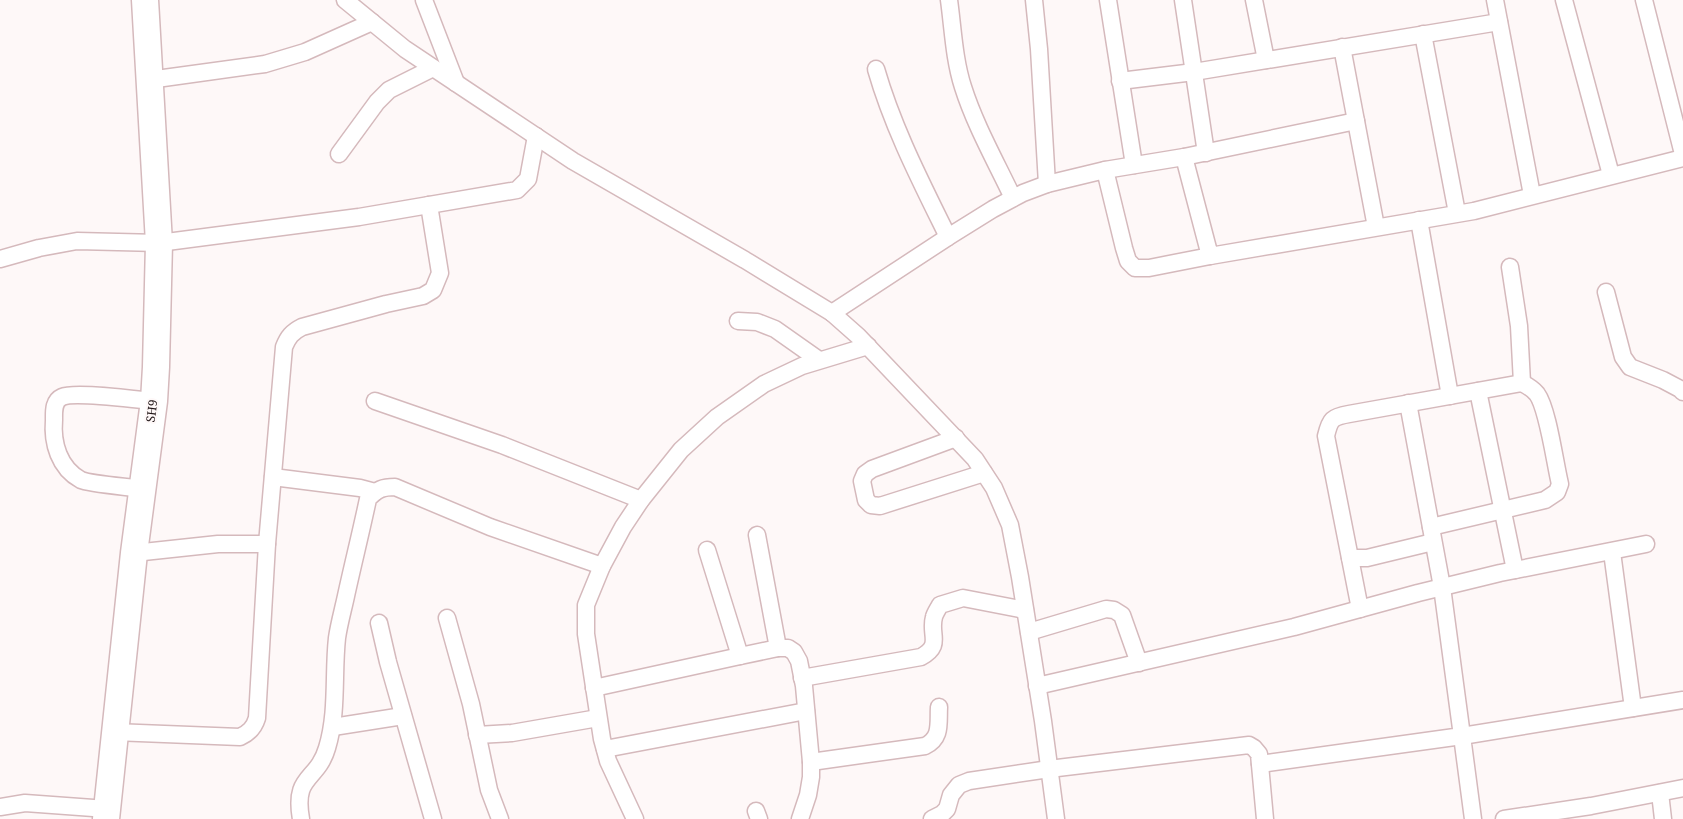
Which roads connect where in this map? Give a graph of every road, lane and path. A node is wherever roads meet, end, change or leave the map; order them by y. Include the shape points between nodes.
1 (145, 0) edge
2 (345, 0) edge
3 (424, 0) edge
4 (949, 0) edge
5 (1034, 0) edge
6 (1108, 0) edge
7 (1183, 0) edge
8 (1254, 0) edge
9 (1495, 0) edge
10 (1564, 0) edge
11 (1644, 0) edge
12 (372, 22) junction
13 (1499, 22) junction
14 (1422, 34) junction
15 (1342, 48) junction
16 (1266, 60) junction
17 (433, 68) junction
18 (876, 70) dead end
19 (1194, 72) junction
20 (149, 80) junction
21 (1120, 81) junction
22 (456, 83) junction
23 (1356, 121) junction
24 (536, 136) junction
25 (1206, 153) junction
26 (339, 154) dead end
27 (1683, 154) edge
28 (1184, 157) junction
29 (1683, 158) edge
30 (1134, 166) junction
31 (1105, 170) junction
32 (1611, 175) junction
33 (1047, 184) junction
34 (1532, 195) junction
35 (1014, 198) junction
36 (429, 205) junction
37 (1457, 213) junction
38 (1419, 220) junction
39 (1376, 227) junction
40 (948, 237) junction
41 (159, 243) junction
42 (1210, 256) junction
43 (0, 259) edge
44 (1510, 267) dead end
45 (1606, 292) dead end
46 (832, 313) junction
47 (738, 321) dead end
48 (868, 346) junction
49 (819, 360) junction
50 (1522, 383) junction
51 (1478, 391) junction
52 (1683, 392) edge
53 (1450, 396) junction
54 (375, 401) dead end
55 (154, 402) junction
56 (1408, 403) junction
57 (956, 438) junction
58 (984, 473) junction
59 (272, 477) junction
60 (142, 489) junction
61 (375, 492) junction
62 (641, 500) junction
63 (1502, 510) junction
64 (757, 534) dead end
65 (1432, 534) junction
66 (267, 544) junction
67 (1646, 544) dead end
68 (707, 550) dead end
69 (1612, 552) junction
70 (134, 553) junction
71 (1350, 558) junction
72 (602, 566) junction
73 (1515, 570) junction
74 (1442, 587) junction
75 (1360, 609) junction
76 (1025, 610) junction
77 (447, 618) dead end
78 (379, 623) dead end
79 (1029, 632) junction
80 (778, 648) junction
81 (740, 656) junction
82 (1139, 663) junction
83 (802, 678) junction
84 (1037, 686) junction
85 (594, 688) junction
86 (1683, 700) edge
87 (939, 707) dead end
88 (1633, 708) junction
89 (806, 711) junction
90 (403, 716) junction
91 (598, 718) junction
92 (333, 727) junction
93 (114, 732) junction
94 (477, 735) junction
95 (1462, 736) junction
96 (605, 749) junction
97 (811, 762) junction
98 (1260, 764) junction
99 (1049, 769) junction
100 (1683, 788) edge
101 (1660, 793) junction
102 (0, 807) edge
103 (1592, 812) edge
104 (106, 814) edge
105 (301, 819) edge
106 (433, 819) edge
107 (500, 819) edge
108 (636, 819) edge
109 (800, 819) edge
110 (932, 819) edge
111 (1056, 819) edge
112 (1265, 819) edge
113 (1473, 819) edge
114 (1504, 819) edge
115 (1663, 819) edge

1 - 20 main road, SH9
2 - 12 street
3 - 22 street
4 - 35 street via 962,86
5 - 33 street
6 - 21 street
7 - 19 street
8 - 16 street
9 - 13 street
10 - 32 street
11 - 27 street
12 - 17 street
12 - 20 street via 305,52 265,64
13 - 14 street
13 - 34 street
14 - 15 street
14 - 37 street
15 - 16 street
15 - 23 street
16 - 19 street
17 - 22 street
17 - 26 street via 389,90
18 - 40 street via 893,120
19 - 21 street
19 - 25 street
20 - 41 main road, SH9
21 - 30 street
22 - 24 street
23 - 25 street
23 - 39 street
24 - 36 street via 528,179 517,190
24 - 46 street
25 - 28 street
28 - 30 street
28 - 42 street
29 - 32 street
30 - 31 street
31 - 33 street
31 - 42 street via 1128,261 1136,268
32 - 34 street
33 - 35 street
34 - 37 street
35 - 40 street
36 - 41 street
36 - 59 street via 440,273 433,290 423,296 302,327 288,337 284,347
37 - 38 street
38 - 39 street
38 - 53 street
39 - 42 street
40 - 46 street
41 - 43 street via 77,240
41 - 55 main road, SH9
44 - 50 street
45 - 52 street via 1623,357 1630,367
46 - 48 street
47 - 49 street via 757,322 775,329
48 - 49 street
48 - 57 street
49 - 62 street via 764,384 717,417 682,450
50 - 51 street
50 - 63 street via 1531,387 1545,412 1560,484 1557,492 1545,500
51 - 53 street
51 - 63 street
53 - 56 street
54 - 62 street via 502,445
55 - 60 main road, SH9
55 - 60 street via 71,394 58,399 54,405 53,433 58,455 67,468 82,480
56 - 65 street
56 - 71 street via 1337,416 1330,422 1326,436
57 - 58 street
57 - 58 street via 872,469 862,481 866,500 871,505 880,506
58 - 76 street via 1010,525
59 - 61 street
59 - 66 street
60 - 70 main road, SH9
61 - 72 street via 384,487 395,487 490,527
61 - 92 street via 368,499 338,636
62 - 72 street
63 - 65 street
63 - 73 street
64 - 80 street
65 - 71 street via 1368,558
65 - 74 street
66 - 70 street via 218,544
66 - 93 street via 254,726 240,737
67 - 69 street
68 - 81 street
69 - 73 street
69 - 88 street
70 - 93 main road, SH9
71 - 75 street
72 - 85 street via 586,605 586,634
73 - 74 street
74 - 75 street
74 - 95 street
75 - 82 street
76 - 79 street
76 - 83 street via 962,598 948,602 940,605 934,618 934,647 921,658
77 - 94 street
78 - 90 street
79 - 82 street via 1106,609 1114,610 1122,615
79 - 84 street
80 - 81 street
80 - 83 street via 794,652
81 - 85 street
82 - 84 street
83 - 89 street
84 - 99 street
85 - 91 street
86 - 88 street
87 - 97 street via 938,732 934,742 925,746
88 - 95 street
89 - 96 street
89 - 97 street
90 - 92 street
90 - 106 street
91 - 94 street via 512,733
91 - 96 street
92 - 105 street via 322,761 299,791
93 - 104 main road, SH9
94 - 107 street via 489,790
95 - 98 street
95 - 113 street
96 - 108 street
97 - 109 street via 808,794
98 - 99 street via 1259,754 1249,745
98 - 112 street
99 - 110 street via 959,785 951,795 948,809
99 - 111 street
100 - 101 street
101 - 103 street
101 - 115 street
102 - 104 street via 25,803
103 - 114 street

